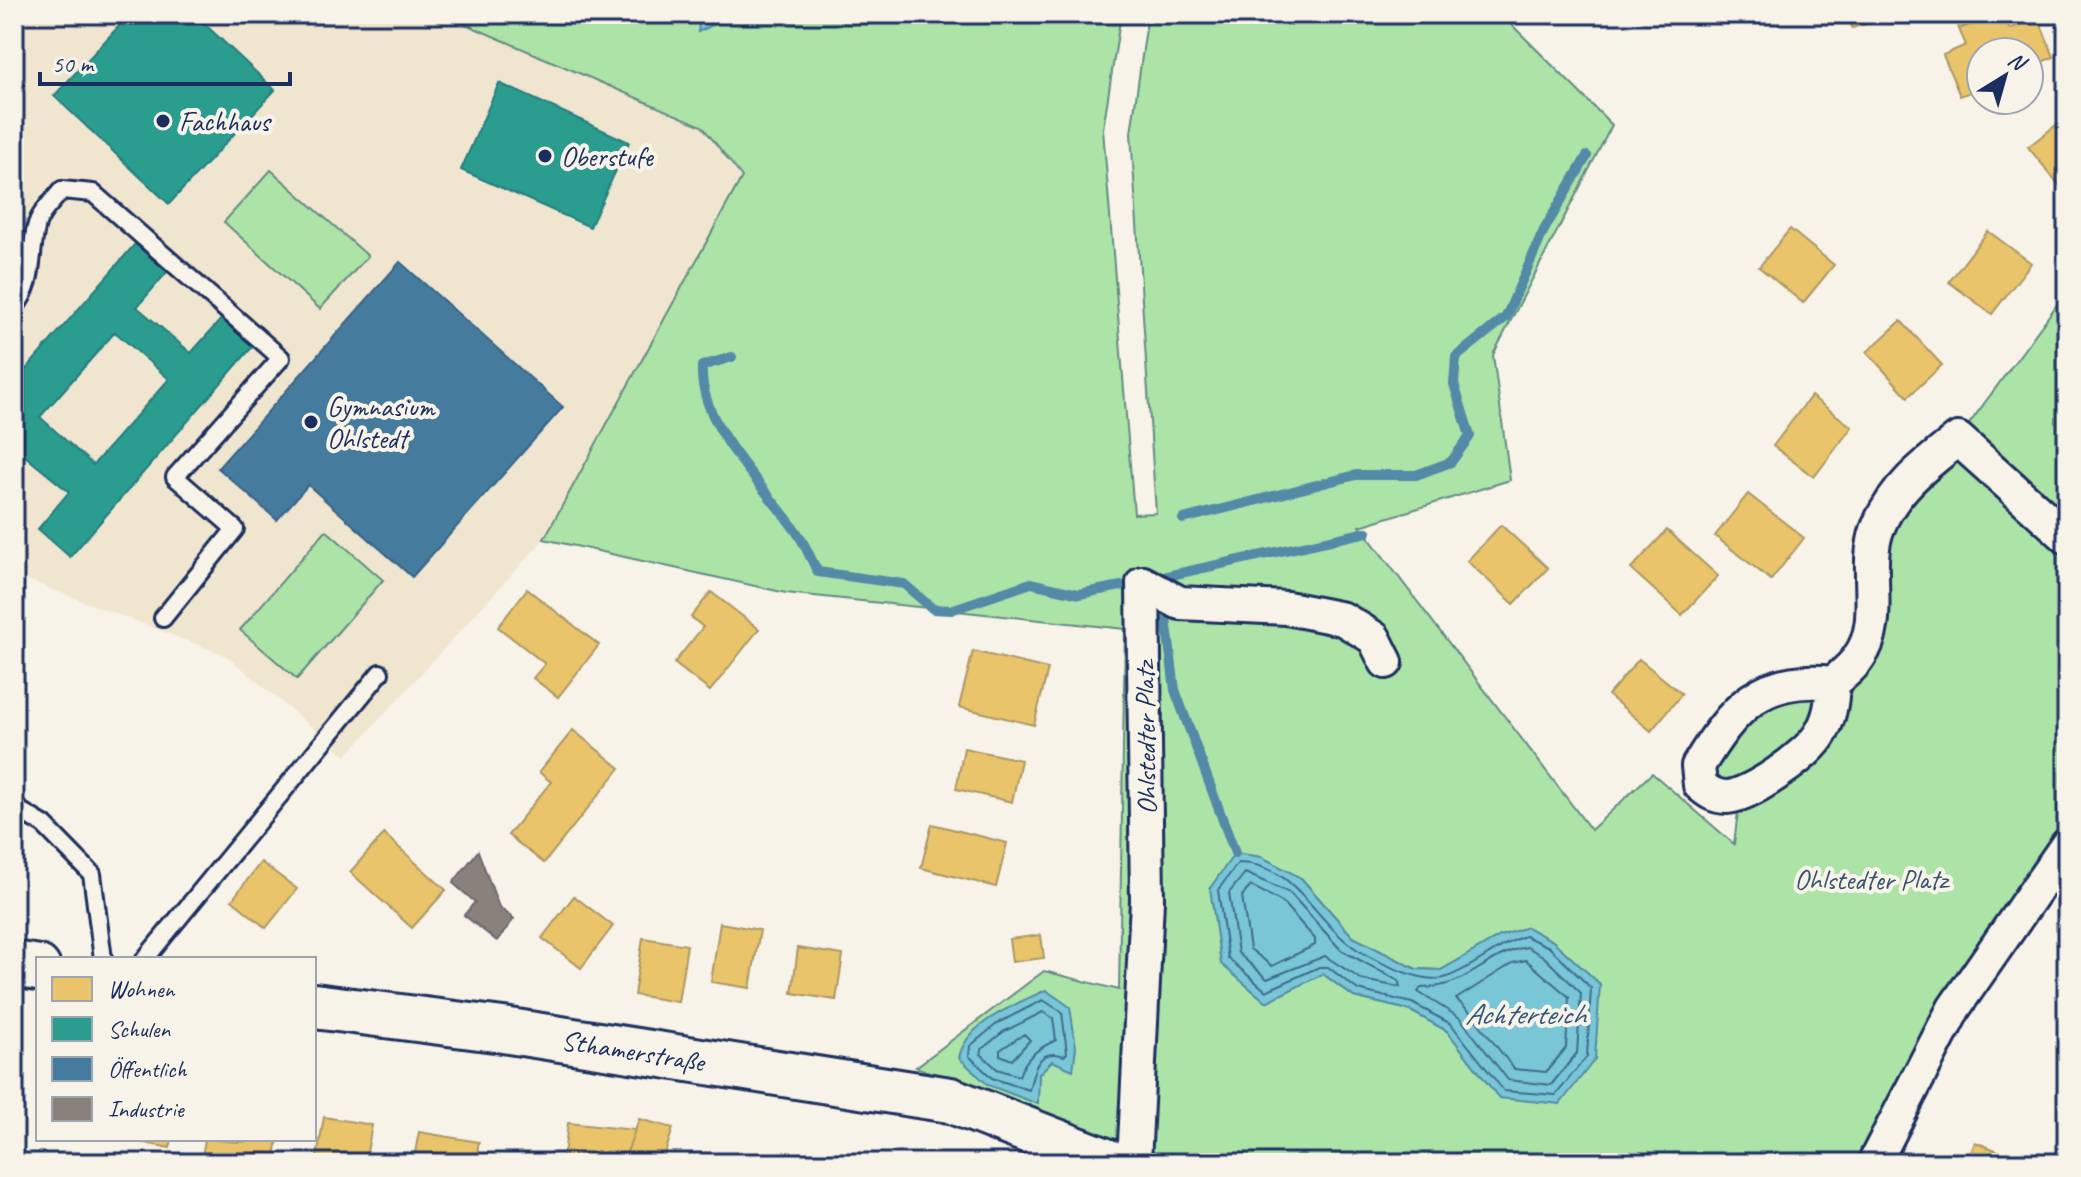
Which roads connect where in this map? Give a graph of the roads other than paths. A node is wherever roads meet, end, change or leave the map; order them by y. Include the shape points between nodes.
1 (14, 308) edge
2 (2067, 537) edge
3 (163, 618) dead end
4 (1386, 662) dead end
5 (380, 673) dead end
6 (1833, 683) dead end
7 (14, 807) edge
8 (2067, 845) edge
9 (103, 957) edge
10 (147, 957) edge
11 (14, 964) edge
12 (36, 968) edge
13 (316, 1006) edge
14 (1054, 1153) edge
15 (1111, 1163) edge
16 (1134, 1163) edge
17 (1874, 1163) edge

1 - 3 lane via 25,294 44,212 62,190 93,193 281,358 175,477 235,529
2 - 6 street via 1958,439 1915,474 1886,509 1876,533 1869,638 1860,657
4 - 16 street, Ohlstedter Platz via 1374,638 1343,619 1287,608 1180,603 1143,583 1147,901
5 - 10 lane
7 - 9 lane via 44,825 92,874
8 - 17 street via 1954,1008
11 - 12 street
13 - 14 street, Sthamerstraße via 950,1100
14 - 15 street

